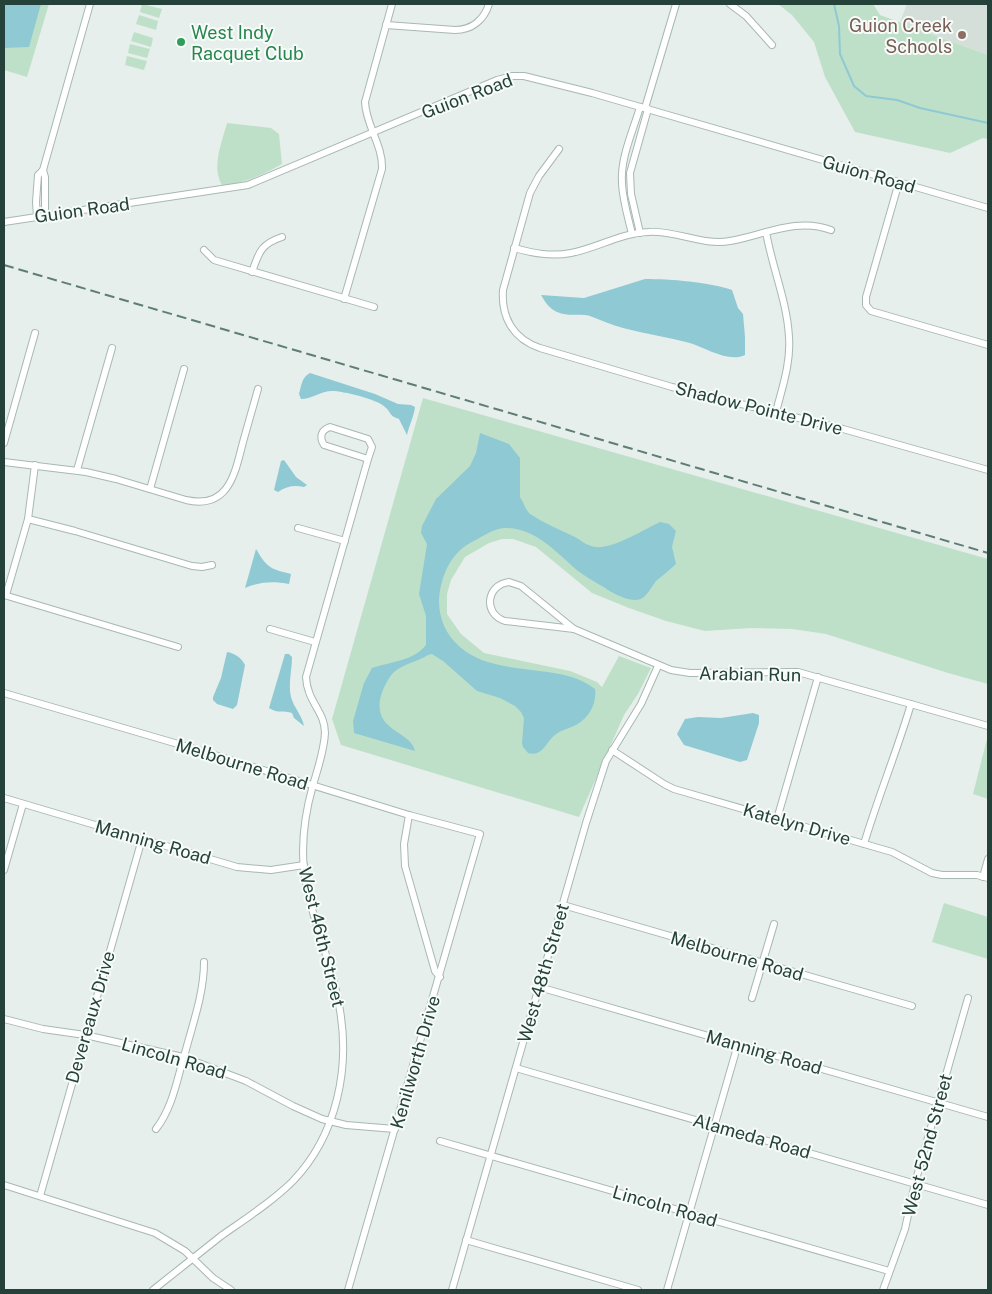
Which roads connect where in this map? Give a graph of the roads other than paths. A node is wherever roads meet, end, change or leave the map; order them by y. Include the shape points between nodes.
1 (90, 4) edge
2 (392, 4) edge
3 (489, 4) edge
4 (676, 4) edge
5 (730, 4) edge
6 (386, 26) junction
7 (772, 45) dead end
8 (644, 108) junction
9 (374, 133) junction
10 (559, 149) dead end
11 (43, 170) junction
12 (899, 182) junction
13 (988, 208) edge
14 (45, 215) junction
15 (37, 216) junction
16 (4, 222) edge
17 (831, 230) dead end
18 (640, 232) junction
19 (766, 232) junction
20 (632, 234) junction
21 (282, 237) dead end
22 (514, 248) junction
23 (204, 250) dead end
24 (252, 272) junction
25 (344, 299) junction
26 (374, 308) dead end
27 (35, 333) dead end
28 (988, 345) edge
29 (112, 348) dead end
30 (184, 369) dead end
31 (258, 389) dead end
32 (776, 412) junction
33 (4, 443) edge
34 (368, 459) junction
35 (4, 462) edge
36 (35, 465) junction
37 (77, 470) junction
38 (988, 470) edge
39 (150, 489) junction
40 (28, 519) junction
41 (298, 528) dead end
42 (345, 541) junction
43 (212, 565) dead end
44 (5, 595) edge
45 (270, 629) dead end
46 (574, 629) junction
47 (315, 642) junction
48 (178, 647) dead end
49 (658, 666) junction
50 (818, 677) junction
51 (4, 693) edge
52 (910, 704) junction
53 (988, 726) edge
54 (612, 750) junction
55 (313, 785) junction
56 (4, 798) edge
57 (23, 804) junction
58 (409, 814) junction
59 (777, 818) junction
60 (480, 834) joint
61 (142, 839) junction
62 (864, 844) junction
63 (988, 859) edge
64 (304, 865) junction
65 (4, 870) edge
66 (986, 878) edge
67 (563, 905) junction
68 (774, 924) dead end
69 (204, 962) dead end
70 (762, 963) junction
71 (440, 977) junction
72 (539, 986) junction
73 (752, 998) dead end
74 (968, 998) dead end
75 (912, 1006) dead end
76 (4, 1020) edge
77 (85, 1035) junction
78 (738, 1044) junction
79 (184, 1057) junction
80 (516, 1068) junction
81 (939, 1102) junction
82 (988, 1117) edge
83 (330, 1121) junction
84 (715, 1125) junction
85 (156, 1128) dead end
86 (395, 1129) junction
87 (440, 1141) dead end
88 (491, 1155) junction
89 (915, 1183) junction
90 (4, 1185) edge
91 (40, 1196) junction
92 (988, 1205) edge
93 (689, 1213) junction
94 (466, 1240) junction
95 (193, 1257) junction
96 (889, 1271) junction
97 (153, 1290) edge
98 (231, 1290) edge
99 (348, 1290) edge
100 (452, 1290) edge
101 (638, 1290) edge
102 (666, 1290) edge
103 (883, 1290) edge

1 - 11 street
2 - 6 street
3 - 6 street via 482,19 463,30
4 - 8 street
5 - 7 street via 746,16
6 - 9 street via 365,102
8 - 9 street, Guion Road via 528,77 512,76
8 - 12 street, Guion Road
8 - 18 street via 630,178
8 - 20 street via 623,166 623,197
9 - 14 street, Guion Road via 240,187
9 - 25 street via 382,169
10 - 22 street via 532,189
11 - 14 street via 46,177
11 - 15 street via 38,175
12 - 13 street, Guion Road
12 - 28 street via 866,305 871,311
14 - 15 street, Guion Road
15 - 16 street, Guion Road
17 - 19 street via 802,225
18 - 19 street via 667,232 719,242
18 - 20 street
19 - 32 street via 789,336 788,364
20 - 22 street via 566,254 539,254
21 - 24 street via 259,250
22 - 32 street, Shadow Pointe Drive via 502,303 504,314 520,338 530,344 677,388
23 - 24 street via 214,260
24 - 25 street
25 - 26 street
27 - 33 street
29 - 37 street
30 - 39 street
31 - 39 street via 232,480 226,489 201,502
32 - 38 street, Shadow Pointe Drive
34 - 34 street, West 46th Street via 372,447 368,439 333,428 322,432 321,438 326,446
34 - 42 street, West 46th Street
35 - 36 street
36 - 37 street
36 - 40 street
37 - 39 street
40 - 43 street via 192,566
40 - 44 street
41 - 42 street
42 - 47 street, West 46th Street
44 - 48 street
45 - 47 street
46 - 46 street, Arabian Run via 501,619 490,607 491,594 502,583 516,583
46 - 49 street, Arabian Run
47 - 55 street, West 46th Street via 306,686 321,715 325,731
49 - 50 street, Arabian Run via 685,672 786,671
49 - 54 street, West 48th Street via 641,704
50 - 52 street, Arabian Run
50 - 59 street
51 - 55 street, Melbourne Road
52 - 53 street, Arabian Run
52 - 62 street
54 - 59 street, Katelyn Drive via 672,788
54 - 67 street, West 48th Street via 587,820
55 - 58 street, Melbourne Road
55 - 64 street, West 46th Street via 305,820
56 - 57 street, Manning Road
57 - 61 street, Manning Road
57 - 65 street
58 - 60 street, Melbourne Road
58 - 71 street via 404,844 405,866 435,971
59 - 62 street, Katelyn Drive
60 - 71 street, Kenilworth Drive
61 - 64 street, Manning Road via 247,869 271,870
61 - 77 street, Devereaux Drive
62 - 66 street, Katelyn Drive via 897,854 932,873
63 - 66 street
64 - 83 street, West 46th Street via 340,1005 342,1073
67 - 70 street, Melbourne Road
67 - 72 street, West 48th Street
68 - 70 street
69 - 79 street via 200,999
70 - 73 street
70 - 75 street, Melbourne Road
71 - 86 street, Kenilworth Drive
72 - 78 street, Manning Road
72 - 80 street, West 48th Street
74 - 81 street, West 52nd Street
76 - 77 street, Lincoln Road
77 - 79 street, Lincoln Road
77 - 91 street, Devereaux Drive
78 - 81 street, Manning Road
78 - 84 street
79 - 83 street, Lincoln Road via 225,1071 298,1109
79 - 85 street via 170,1104
80 - 84 street, Alameda Road
80 - 88 street, West 48th Street
81 - 82 street, Manning Road
81 - 89 street, West 52nd Street
83 - 86 street, Lincoln Road
83 - 95 street, West 46th Street via 316,1152 292,1181
84 - 89 street, Alameda Road
84 - 93 street
86 - 99 street, Kenilworth Drive
87 - 88 street, Lincoln Road
88 - 93 street, Lincoln Road
88 - 94 street, West 48th Street
89 - 92 street, Alameda Road
89 - 96 street, West 52nd Street via 905,1229
90 - 91 street
91 - 95 street via 150,1231
93 - 96 street, Lincoln Road
93 - 102 street
94 - 100 street, West 48th Street
94 - 101 street
95 - 97 street, West 46th Street
95 - 98 street via 213,1278
96 - 103 street, West 52nd Street

